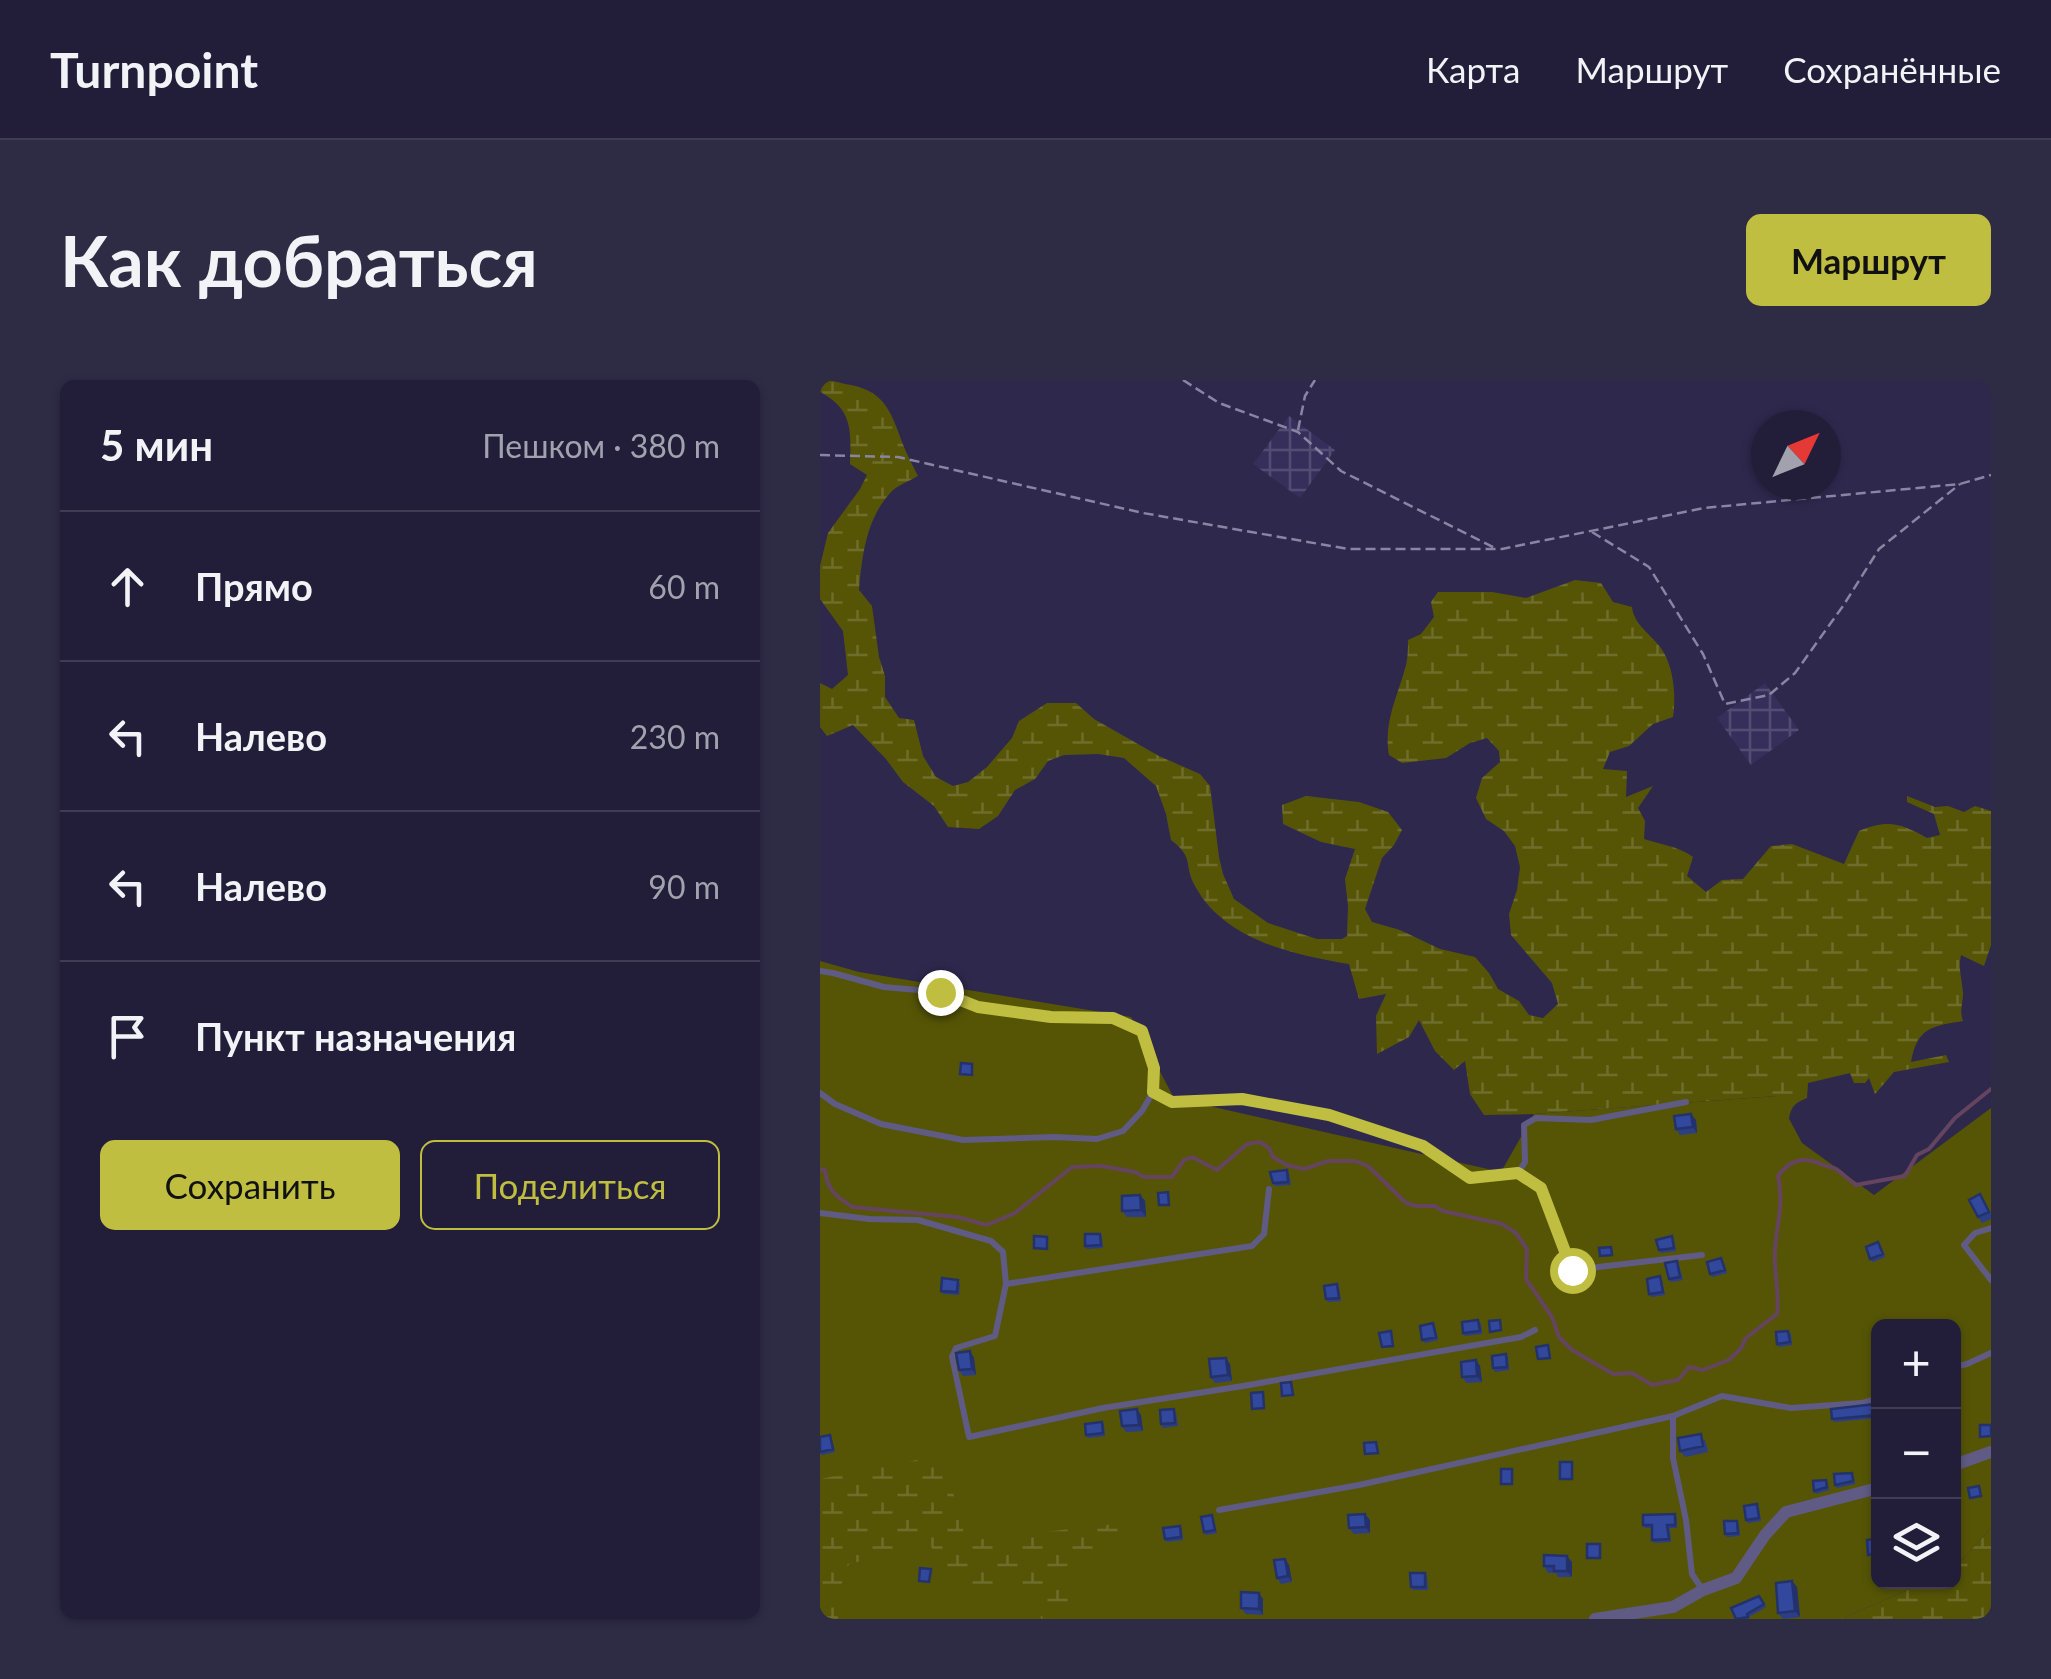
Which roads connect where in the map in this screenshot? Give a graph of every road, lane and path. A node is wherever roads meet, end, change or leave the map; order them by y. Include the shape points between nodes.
1 (1183, 380) edge
2 (1315, 380) edge
3 (1298, 432) junction
4 (820, 455) edge
5 (1991, 475) edge
6 (1960, 484) junction
7 (1591, 531) junction
8 (1498, 549) junction
9 (820, 972) edge
10 (1153, 1092) junction
11 (820, 1093) edge
12 (1686, 1102) dead end
13 (1518, 1173) junction
14 (1269, 1189) edge
15 (820, 1213) edge
16 (1991, 1228) edge
17 (1702, 1255) dead end
18 (1991, 1280) edge
19 (1006, 1284) junction
20 (1536, 1330) dead end
21 (1991, 1353) edge
22 (1961, 1364) edge
23 (1871, 1400) edge
24 (1673, 1416) junction
25 (1991, 1452) edge
26 (1961, 1463) edge
27 (1871, 1490) edge
28 (1219, 1510) dead end
29 (1703, 1590) junction
30 (1595, 1619) edge

1 - 3 path via 1219,403
2 - 3 path via 1304,396
3 - 8 path via 1341,470
4 - 8 path via 898,458 1143,513 1348,548
5 - 6 path
6 - 7 path via 1704,508
6 - 7 path via 1879,549 1795,673 1770,695 1725,704 1650,567
7 - 8 path
9 - 10 lane via 940,992 978,1007 1113,1018 1142,1031 1154,1068
10 - 11 lane via 1123,1131 1096,1139 963,1140 880,1124
10 - 13 lane via 1172,1102 1242,1099 1329,1115 1423,1146 1470,1178
12 - 13 lane via 1591,1120 1536,1118 1524,1125 1525,1162
13 - 17 lane via 1541,1188 1572,1270
14 - 19 lane via 1264,1234 1252,1246
15 - 19 lane via 918,1220 992,1242 1003,1252
16 - 18 lane via 1964,1245
19 - 20 lane via 995,1336 956,1348 952,1357 970,1437
21 - 22 lane
23 - 24 lane via 1791,1408 1722,1396
24 - 28 lane
24 - 29 lane via 1692,1574
25 - 26 street
27 - 29 street via 1786,1512 1736,1578
29 - 30 street via 1673,1607

